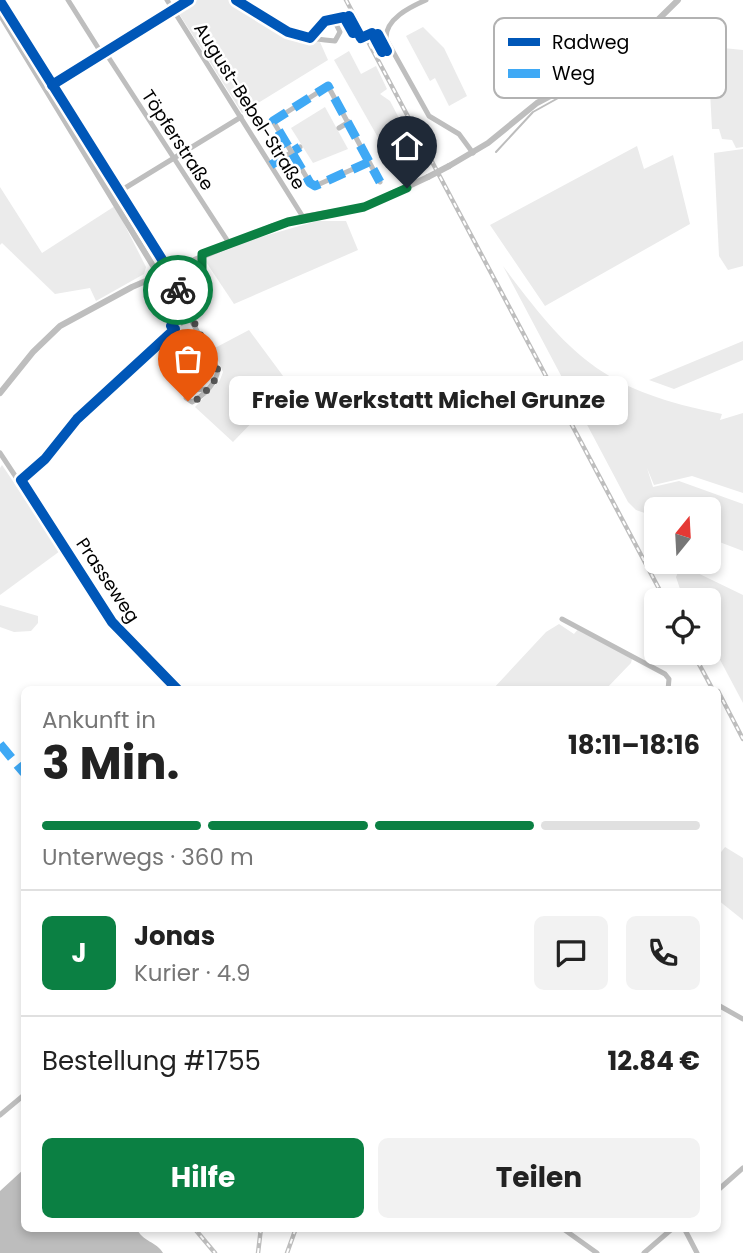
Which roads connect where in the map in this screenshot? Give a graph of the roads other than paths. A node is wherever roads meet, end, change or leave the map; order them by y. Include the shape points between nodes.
1 (68, 0) edge
2 (167, 0) edge
3 (189, 0) edge
4 (236, 0) edge
5 (426, 0) edge
6 (678, 0) edge
7 (173, 9) junction
8 (0, 14) edge
9 (660, 18) edge
10 (310, 38) junction
11 (104, 53) junction
12 (46, 89) junction
13 (546, 98) edge
14 (241, 117) junction
15 (349, 122) junction
16 (339, 128) dead end
17 (300, 147) dead end
18 (291, 152) junction
19 (473, 153) junction
20 (173, 160) junction
21 (369, 163) junction
22 (271, 165) junction
23 (380, 182) dead end
24 (112, 196) junction
25 (303, 217) junction
26 (229, 243) junction
27 (202, 254) junction
28 (158, 274) junction
29 (189, 316) junction
30 (208, 389) dead end
31 (0, 393) edge
32 (0, 453) edge
33 (21, 480) junction
34 (562, 620) dead end
35 (174, 686) edge
36 (668, 686) edge
37 (721, 1007) edge
38 (743, 1019) edge
39 (21, 1098) edge
40 (0, 1115) edge
41 (743, 1168) edge
42 (721, 1187) edge
43 (568, 1232) edge
44 (668, 1232) edge
45 (686, 1232) edge
46 (597, 1253) edge
47 (644, 1253) edge
48 (697, 1253) edge

1 - 11 street, Töpferstraße
2 - 7 street, August-Bebel-Straße
3 - 7 street
4 - 10 street via 288,32
5 - 19 street via 390,23 386,39 429,116 459,134
6 - 9 street
7 - 11 street
7 - 14 street, August-Bebel-Straße
8 - 12 street
10 - 10 street via 335,41 340,32 328,19
11 - 12 street
11 - 20 street, Töpferstraße
12 - 24 street
13 - 19 street
14 - 20 street
14 - 22 street, August-Bebel-Straße
15 - 16 street
15 - 18 street via 328,86 273,121
15 - 21 street
17 - 18 street
18 - 21 street via 315,186
18 - 22 street
19 - 25 street, bridge via 364,207
20 - 24 street
20 - 26 street, Töpferstraße
21 - 23 street
22 - 25 street, August-Bebel-Straße
24 - 28 street
25 - 26 street
26 - 27 street
27 - 28 street
27 - 29 street via 202,272 177,291
28 - 31 street via 60,326
29 - 30 street via 217,366 217,377
29 - 33 street via 77,419
32 - 33 street, Prasseweg
33 - 35 street, Prasseweg via 112,622
34 - 36 street via 664,674
37 - 38 street
39 - 40 street
41 - 42 street
43 - 46 street
44 - 47 street
45 - 48 street

